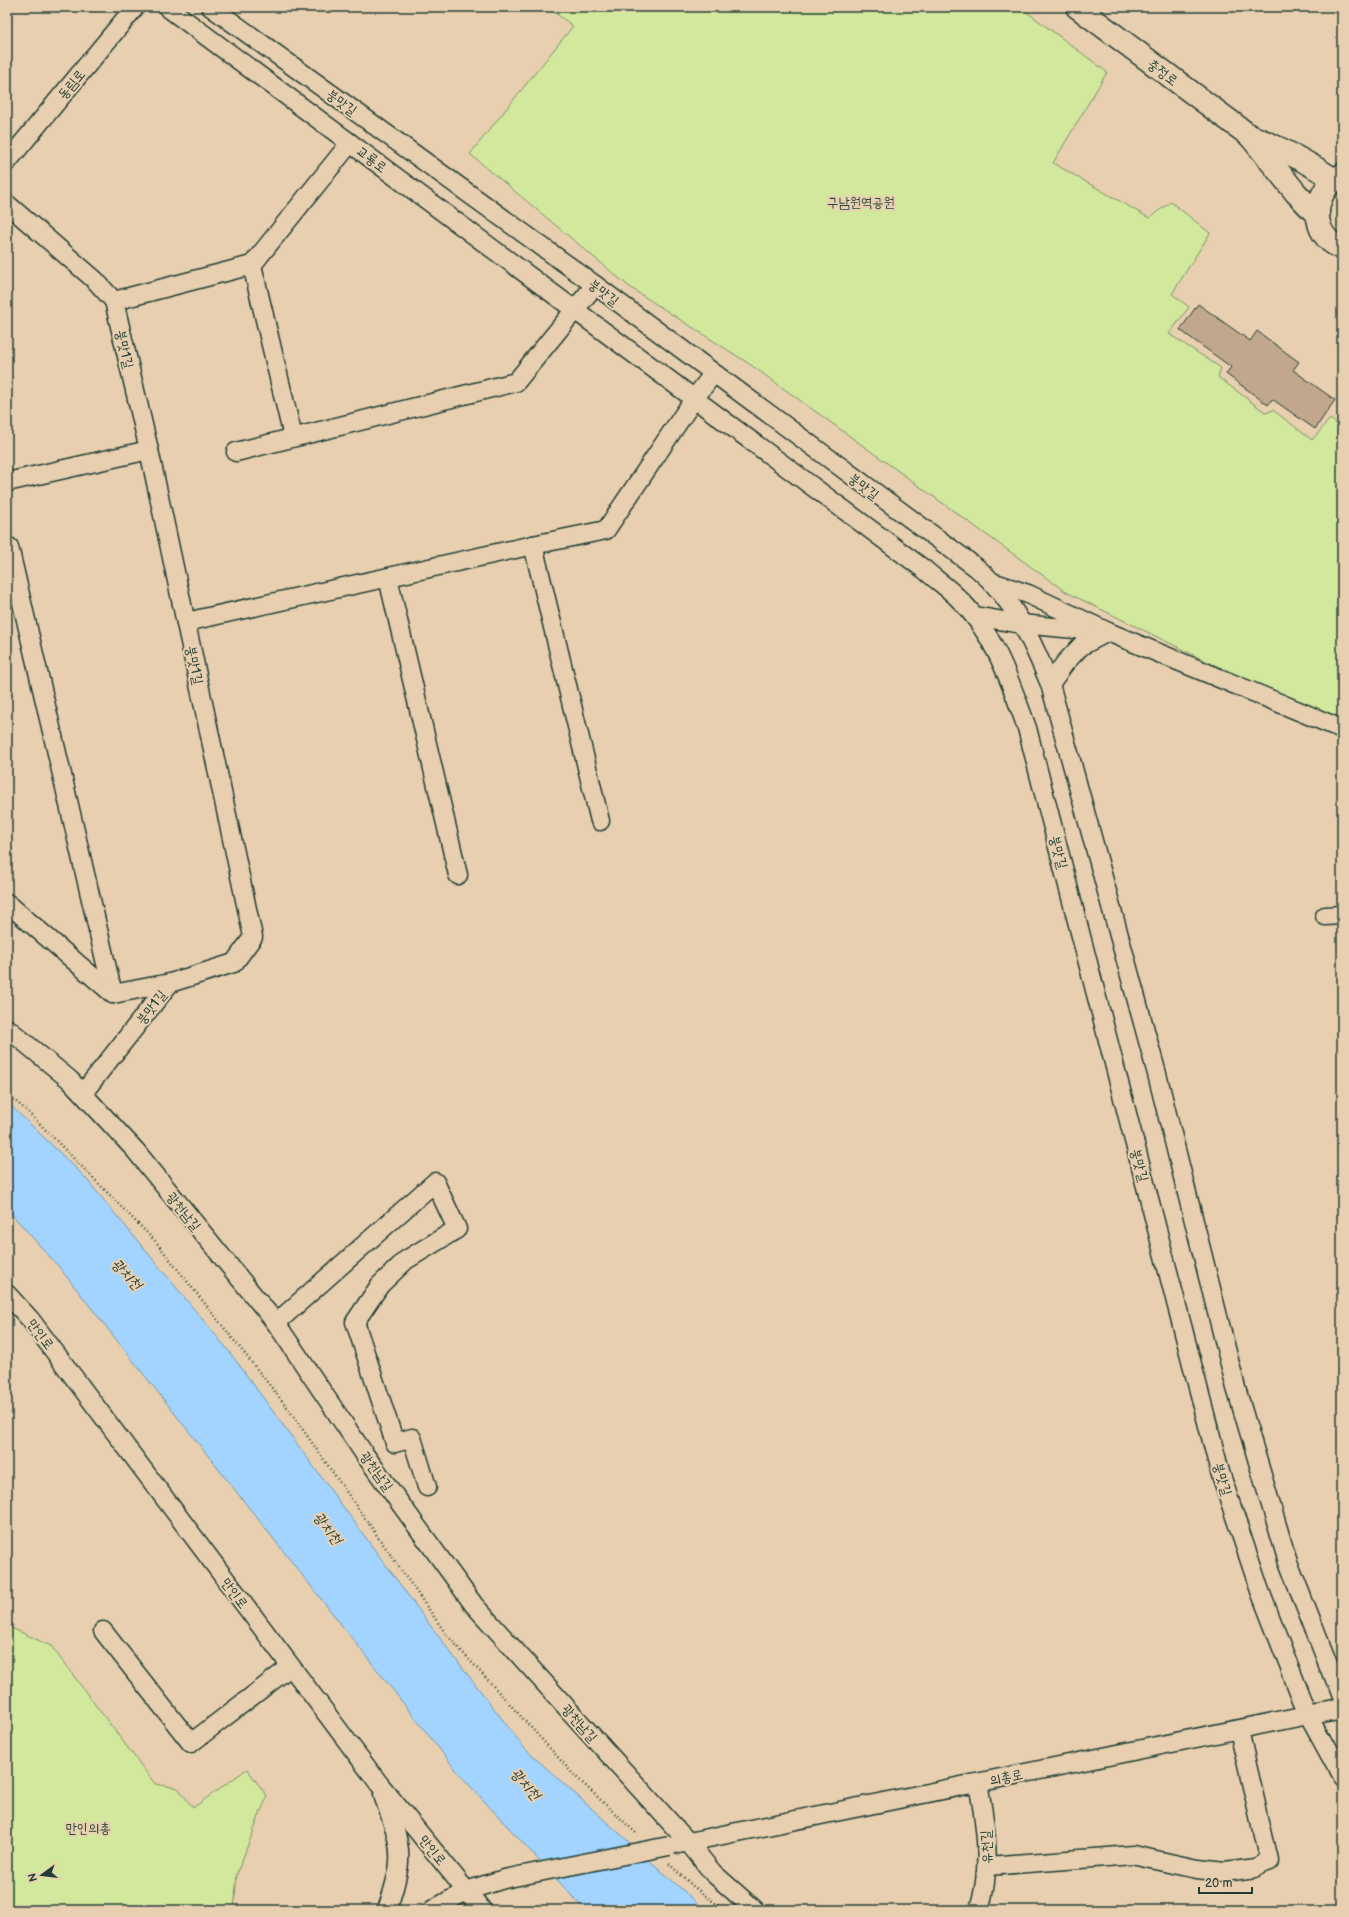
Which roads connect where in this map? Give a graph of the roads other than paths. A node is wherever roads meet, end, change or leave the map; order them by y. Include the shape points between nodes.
1 (135, 7) edge
2 (167, 7) edge
3 (211, 7) edge
4 (235, 7) edge
5 (1077, 7) edge
6 (241, 28) junction
7 (1250, 136) junction
8 (350, 142) junction
9 (7, 162) edge
10 (1338, 177) edge
11 (7, 204) edge
12 (1318, 216) junction
13 (1342, 248) edge
14 (252, 265) junction
15 (595, 285) junction
16 (114, 301) junction
17 (576, 310) junction
18 (713, 374) junction
19 (694, 399) junction
20 (293, 437) junction
21 (149, 450) junction
22 (236, 452) dead end
23 (7, 482) edge
24 (533, 545) junction
25 (10, 547) dead end
26 (388, 578) junction
27 (994, 582) junction
28 (975, 616) junction
29 (186, 622) junction
30 (1022, 624) junction
31 (1108, 632) junction
32 (1050, 684) junction
33 (1342, 729) edge
34 (600, 821) dead end
35 (458, 875) dead end
36 (7, 903) edge
37 (170, 983) junction
38 (113, 994) junction
39 (7, 1028) edge
40 (83, 1093) junction
41 (7, 1294) edge
42 (276, 1323) junction
43 (427, 1487) dead end
44 (103, 1631) dead end
45 (290, 1667) junction
46 (1342, 1700) edge
47 (1342, 1708) edge
48 (1308, 1715) junction
49 (1239, 1730) junction
50 (1342, 1777) edge
51 (978, 1783) junction
52 (380, 1785) junction
53 (688, 1842) junction
54 (988, 1866) junction
55 (466, 1891) junction
56 (387, 1910) edge
57 (432, 1910) edge
58 (460, 1910) edge
59 (482, 1910) edge
60 (755, 1910) edge
61 (979, 1910) edge

1 - 9 street, 동림로
2 - 8 street, 교룡로
3 - 6 street, 붕맛길
4 - 6 street
5 - 7 main road, 충정로
6 - 15 street, 붕맛길
7 - 10 main road, 충정로 via 1278,146
7 - 12 main road, 충정로
8 - 14 street
8 - 17 street, 교룡로
10 - 12 main road via 1324,190 1319,202
11 - 16 street, 붕맛1길 via 95,280
12 - 13 main road via 1329,240
14 - 16 street
14 - 20 street
15 - 17 street
15 - 18 street, 붕맛길
16 - 21 street, 붕맛1길
17 - 19 street, 붕맛길
17 - 20 street via 516,382
18 - 19 street
18 - 27 street, 붕맛길
19 - 24 street via 606,530
19 - 28 street, 붕맛길 via 924,570 958,597
20 - 22 street
21 - 23 street
21 - 29 street, 붕맛1길
24 - 26 street
24 - 34 street
25 - 38 street
26 - 29 street
26 - 35 street
27 - 30 street, 붕맛길
27 - 31 street, 붕맛길 via 1028,594
28 - 30 street, 붕맛길
28 - 48 street, 붕맛길 via 1006,670 1027,728 1220,1472 1260,1591
29 - 37 street, 붕맛1길 via 253,937 234,963
30 - 31 street, 붕맛길
30 - 32 street, 붕맛길
31 - 32 street via 1081,646
31 - 33 street, 붕맛길
32 - 46 street, 붕맛길 via 1157,1074 1236,1388 1287,1559
36 - 38 street
37 - 38 street
37 - 40 street, 붕맛1길
39 - 40 street, 광천남길
40 - 42 street, 광천남길 via 135,1150
41 - 45 street, 만인로 via 30,1320
42 - 43 street via 435,1182 457,1229 406,1260 380,1285 355,1322 395,1443 412,1438
42 - 53 street, 광천남길 via 365,1455 474,1605
44 - 45 street via 191,1743
45 - 52 street, 만인로
47 - 48 street, 의총로
48 - 49 street, 의총로
48 - 50 street
49 - 51 street, 의총로
49 - 54 street via 1269,1861 1254,1868 1225,1872 1197,1869 1133,1855
51 - 53 street, 의총로
51 - 54 street, 유천길 via 988,1846
52 - 55 street, 만인로
52 - 56 street via 396,1832 400,1861
53 - 55 street, 의총로, bridge via 667,1853 504,1879
53 - 60 street, 광천남길 via 713,1873
54 - 61 street, 유천길
55 - 57 street
55 - 58 street
55 - 59 street, 만인로

